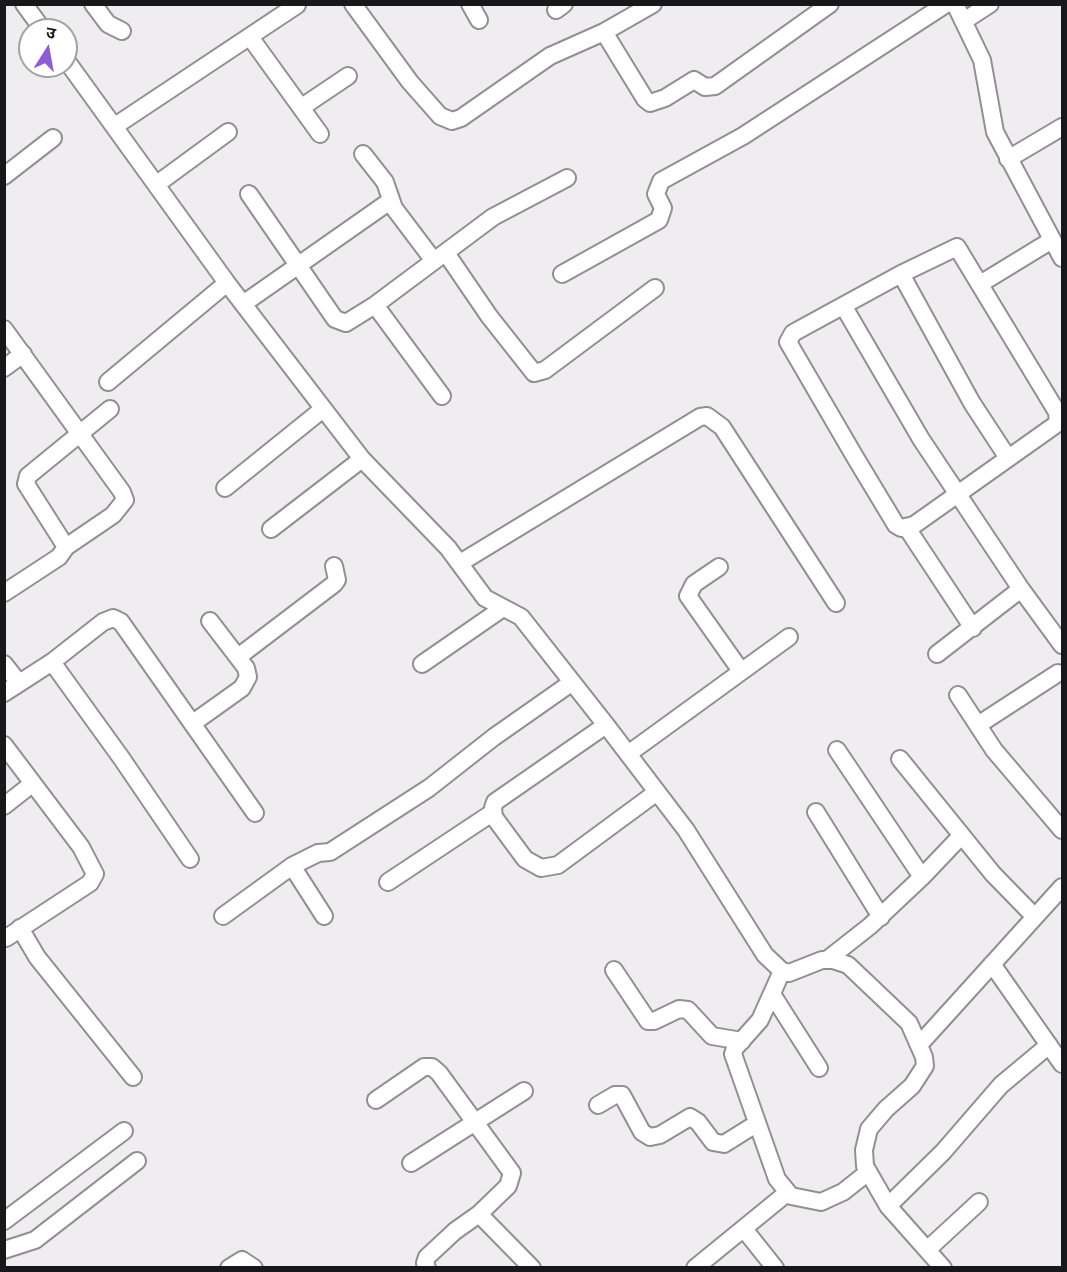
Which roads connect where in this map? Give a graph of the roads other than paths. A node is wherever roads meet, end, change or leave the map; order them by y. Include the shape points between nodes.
1 (24, 4) edge
2 (93, 4) edge
3 (353, 4) edge
4 (470, 4) edge
5 (653, 4) edge
6 (830, 4) edge
7 (946, 4) edge
8 (956, 4) edge
9 (990, 4) edge
10 (297, 5) edge
11 (34, 18) edge
12 (479, 20) dead end
13 (964, 21) junction
14 (122, 31) dead end
15 (604, 32) junction
16 (250, 37) junction
17 (78, 76) edge
18 (348, 76) dead end
19 (302, 107) junction
20 (115, 126) junction
21 (1062, 127) edge
22 (228, 132) dead end
23 (320, 134) dead end
24 (53, 138) dead end
25 (363, 154) dead end
26 (1008, 159) junction
27 (8, 167) edge
28 (567, 178) dead end
29 (157, 184) junction
30 (249, 194) dead end
31 (390, 201) junction
32 (1052, 240) junction
33 (440, 257) junction
34 (1062, 258) edge
35 (298, 263) junction
36 (562, 274) dead end
37 (900, 274) junction
38 (227, 283) junction
39 (980, 284) junction
40 (655, 288) dead end
41 (243, 304) junction
42 (375, 306) junction
43 (844, 307) junction
44 (4, 328) edge
45 (23, 354) junction
46 (4, 368) edge
47 (108, 382) dead end
48 (442, 396) dead end
49 (323, 409) junction
50 (110, 410) dead end
51 (79, 433) junction
52 (1008, 458) junction
53 (362, 459) junction
54 (225, 488) dead end
55 (957, 492) junction
56 (907, 528) junction
57 (271, 529) dead end
58 (66, 548) junction
59 (460, 563) junction
60 (334, 566) dead end
61 (719, 567) dead end
62 (1021, 589) junction
63 (4, 593) edge
64 (836, 603) dead end
65 (502, 608) junction
66 (210, 621) dead end
67 (972, 628) junction
68 (789, 637) dead end
69 (1062, 645) edge
70 (937, 654) dead end
71 (238, 657) junction
72 (52, 662) junction
73 (4, 664) edge
74 (423, 664) dead end
75 (741, 671) junction
76 (1061, 674) edge
77 (19, 682) junction
78 (571, 683) junction
79 (4, 693) edge
80 (958, 695) dead end
81 (193, 723) junction
82 (606, 725) junction
83 (978, 725) junction
84 (4, 745) edge
85 (837, 750) dead end
86 (628, 754) junction
87 (900, 759) dead end
88 (32, 784) junction
89 (657, 792) junction
90 (4, 806) edge
91 (816, 812) dead end
92 (255, 813) dead end
93 (492, 813) junction
94 (1062, 830) edge
95 (961, 836) junction
96 (190, 859) dead end
97 (292, 867) junction
98 (922, 877) junction
99 (388, 882) dead end
100 (1062, 887) edge
101 (224, 916) dead end
102 (324, 916) dead end
103 (1034, 916) junction
104 (881, 917) junction
105 (13, 933) edge
106 (828, 959) junction
107 (993, 964) junction
108 (614, 970) dead end
109 (782, 971) junction
110 (772, 994) junction
111 (742, 1041) junction
112 (919, 1045) junction
113 (1049, 1045) junction
114 (1062, 1064) edge
115 (819, 1068) dead end
116 (133, 1077) dead end
117 (524, 1091) dead end
118 (376, 1100) dead end
119 (598, 1105) dead end
120 (476, 1123) junction
121 (756, 1124) junction
122 (124, 1131) dead end
123 (136, 1161) dead end
124 (411, 1163) dead end
125 (867, 1173) junction
126 (787, 1193) junction
127 (979, 1202) dead end
128 (888, 1206) junction
129 (479, 1214) junction
130 (4, 1221) edge
131 (744, 1229) junction
132 (4, 1250) edge
133 (927, 1250) junction
134 (229, 1268) edge
135 (254, 1268) edge
136 (428, 1268) edge
137 (532, 1268) edge
138 (695, 1268) edge
139 (775, 1268) edge
140 (943, 1268) edge

1 - 11 street
2 - 14 street via 108,24
3 - 15 street via 410,82 440,116 452,121 550,56
4 - 12 street
5 - 15 street
6 - 15 street via 715,86 705,87 694,80 650,103
7 - 36 street via 743,136 661,181 656,194 663,208 659,219
8 - 13 street
9 - 13 street
10 - 16 street
13 - 26 street via 982,60 995,132
16 - 19 street
16 - 20 street
17 - 20 street
18 - 19 street
19 - 23 street
20 - 29 street
21 - 26 street
22 - 29 street
24 - 27 street
25 - 31 street via 385,182
26 - 32 street
28 - 33 street via 509,207
29 - 38 street
30 - 35 street
31 - 33 street
31 - 35 street
32 - 34 street
32 - 39 street
33 - 40 street via 534,373 545,370
33 - 42 street
35 - 41 street
35 - 42 street via 341,323 354,320
37 - 39 street via 957,247
37 - 43 street
37 - 52 street via 972,403
38 - 41 street
38 - 47 street
39 - 52 street via 1059,418 1055,426
41 - 49 street
42 - 48 street
43 - 55 street via 890,389
43 - 56 street via 793,333 788,342 896,525
44 - 45 street
45 - 46 street
45 - 51 street
49 - 53 street
49 - 54 street
50 - 51 street
51 - 58 street via 26,479
51 - 58 street via 125,500 113,514
52 - 55 street
53 - 57 street
53 - 59 street
55 - 56 street
55 - 62 street
56 - 67 street
58 - 63 street via 59,557
59 - 64 street via 707,416 722,427
59 - 65 street via 485,598
60 - 71 street via 334,584
61 - 75 street via 694,584 688,596
62 - 67 street
62 - 69 street
65 - 74 street
65 - 78 street via 521,617
66 - 71 street
67 - 70 street
68 - 75 street
71 - 81 street via 248,673 246,684
72 - 77 street
72 - 81 street via 103,622 117,620 127,626
72 - 96 street
73 - 77 street
75 - 86 street
76 - 83 street
77 - 79 street
78 - 82 street
78 - 97 street via 391,813 330,852 318,853
80 - 83 street
81 - 92 street
82 - 86 street
82 - 93 street via 502,795
83 - 94 street via 994,750
84 - 88 street
85 - 98 street
86 - 89 street
87 - 95 street
88 - 90 street
88 - 105 street via 81,847 95,874 90,883
89 - 93 street via 550,868 541,868 525,859
89 - 109 street via 722,883 765,955
91 - 104 street
93 - 99 street
95 - 98 street
95 - 103 street
97 - 101 street
97 - 102 street
98 - 104 street
100 - 103 street
103 - 107 street
104 - 106 street
105 - 116 street via 37,957
106 - 109 street via 793,972
106 - 112 street via 857,972 909,1023
107 - 112 street
107 - 113 street
108 - 111 street via 648,1021 679,1009 687,1010 712,1036
109 - 110 street
110 - 111 street via 760,1020
110 - 115 street
111 - 121 street via 734,1051 734,1063
112 - 125 street via 926,1062 924,1070 868,1129 864,1150
113 - 114 street
113 - 128 street via 1001,1085 943,1152
117 - 120 street
118 - 120 street via 424,1067 432,1067
119 - 121 street via 622,1095 642,1132 650,1137 690,1117 713,1142 724,1144
120 - 124 street
120 - 129 street via 510,1168 512,1177 508,1186
121 - 126 street via 777,1179
122 - 130 street
123 - 132 street via 35,1240
125 - 126 street via 843,1192 821,1202
125 - 128 street
126 - 131 street
127 - 133 street
128 - 133 street
129 - 136 street via 427,1257
129 - 137 street
131 - 138 street
131 - 139 street
133 - 140 street
134 - 135 street via 242,1260

